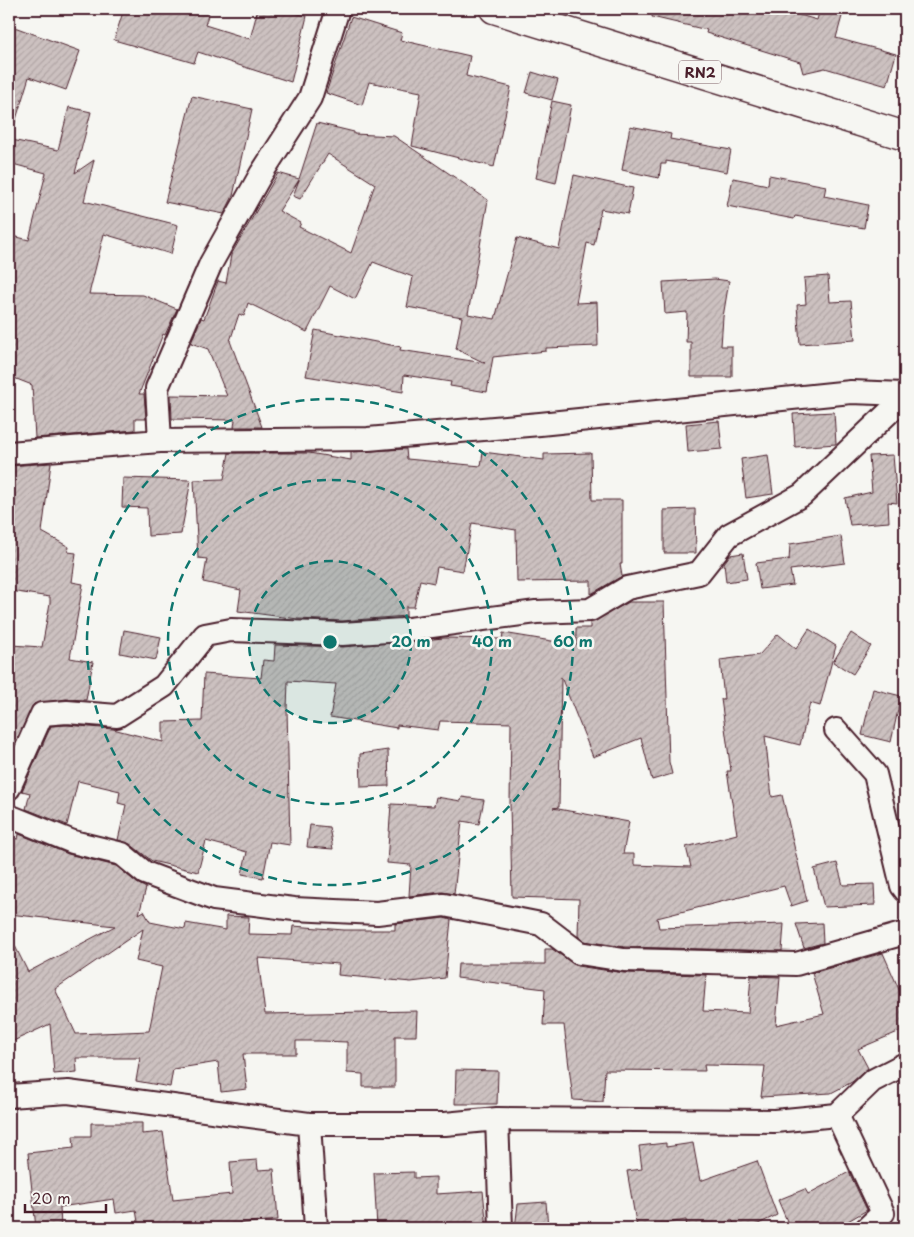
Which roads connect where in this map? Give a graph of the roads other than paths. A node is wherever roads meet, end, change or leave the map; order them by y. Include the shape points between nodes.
1 (338, 9) edge
2 (494, 9) edge
3 (905, 136) edge
4 (905, 395) edge
5 (160, 441) junction
6 (9, 453) edge
7 (836, 730) dead end
8 (9, 788) edge
9 (9, 816) edge
10 (905, 890) edge
11 (905, 933) edge
12 (905, 1064) edge
13 (9, 1096) edge
14 (837, 1115) junction
15 (497, 1119) junction
16 (309, 1124) junction
17 (316, 1228) edge
18 (501, 1228) edge
19 (867, 1228) edge

1 - 5 street via 310,98 261,174 211,263 157,388
2 - 3 highway, RN2
4 - 5 street via 851,392 368,439
4 - 8 street via 802,495 729,535 699,573 627,588 590,610 536,612 402,630 342,634 232,630 205,635 164,686 117,716 66,712 42,714
5 - 6 street
7 - 10 street via 875,774
9 - 11 street via 73,842 122,854 145,874 214,899 294,909 377,913 444,905 541,924 579,953 624,960 796,964
12 - 14 street via 872,1081
13 - 16 street via 68,1092
14 - 15 street via 775,1121
14 - 19 street via 883,1213
15 - 16 street via 445,1124
15 - 18 street
16 - 17 street

